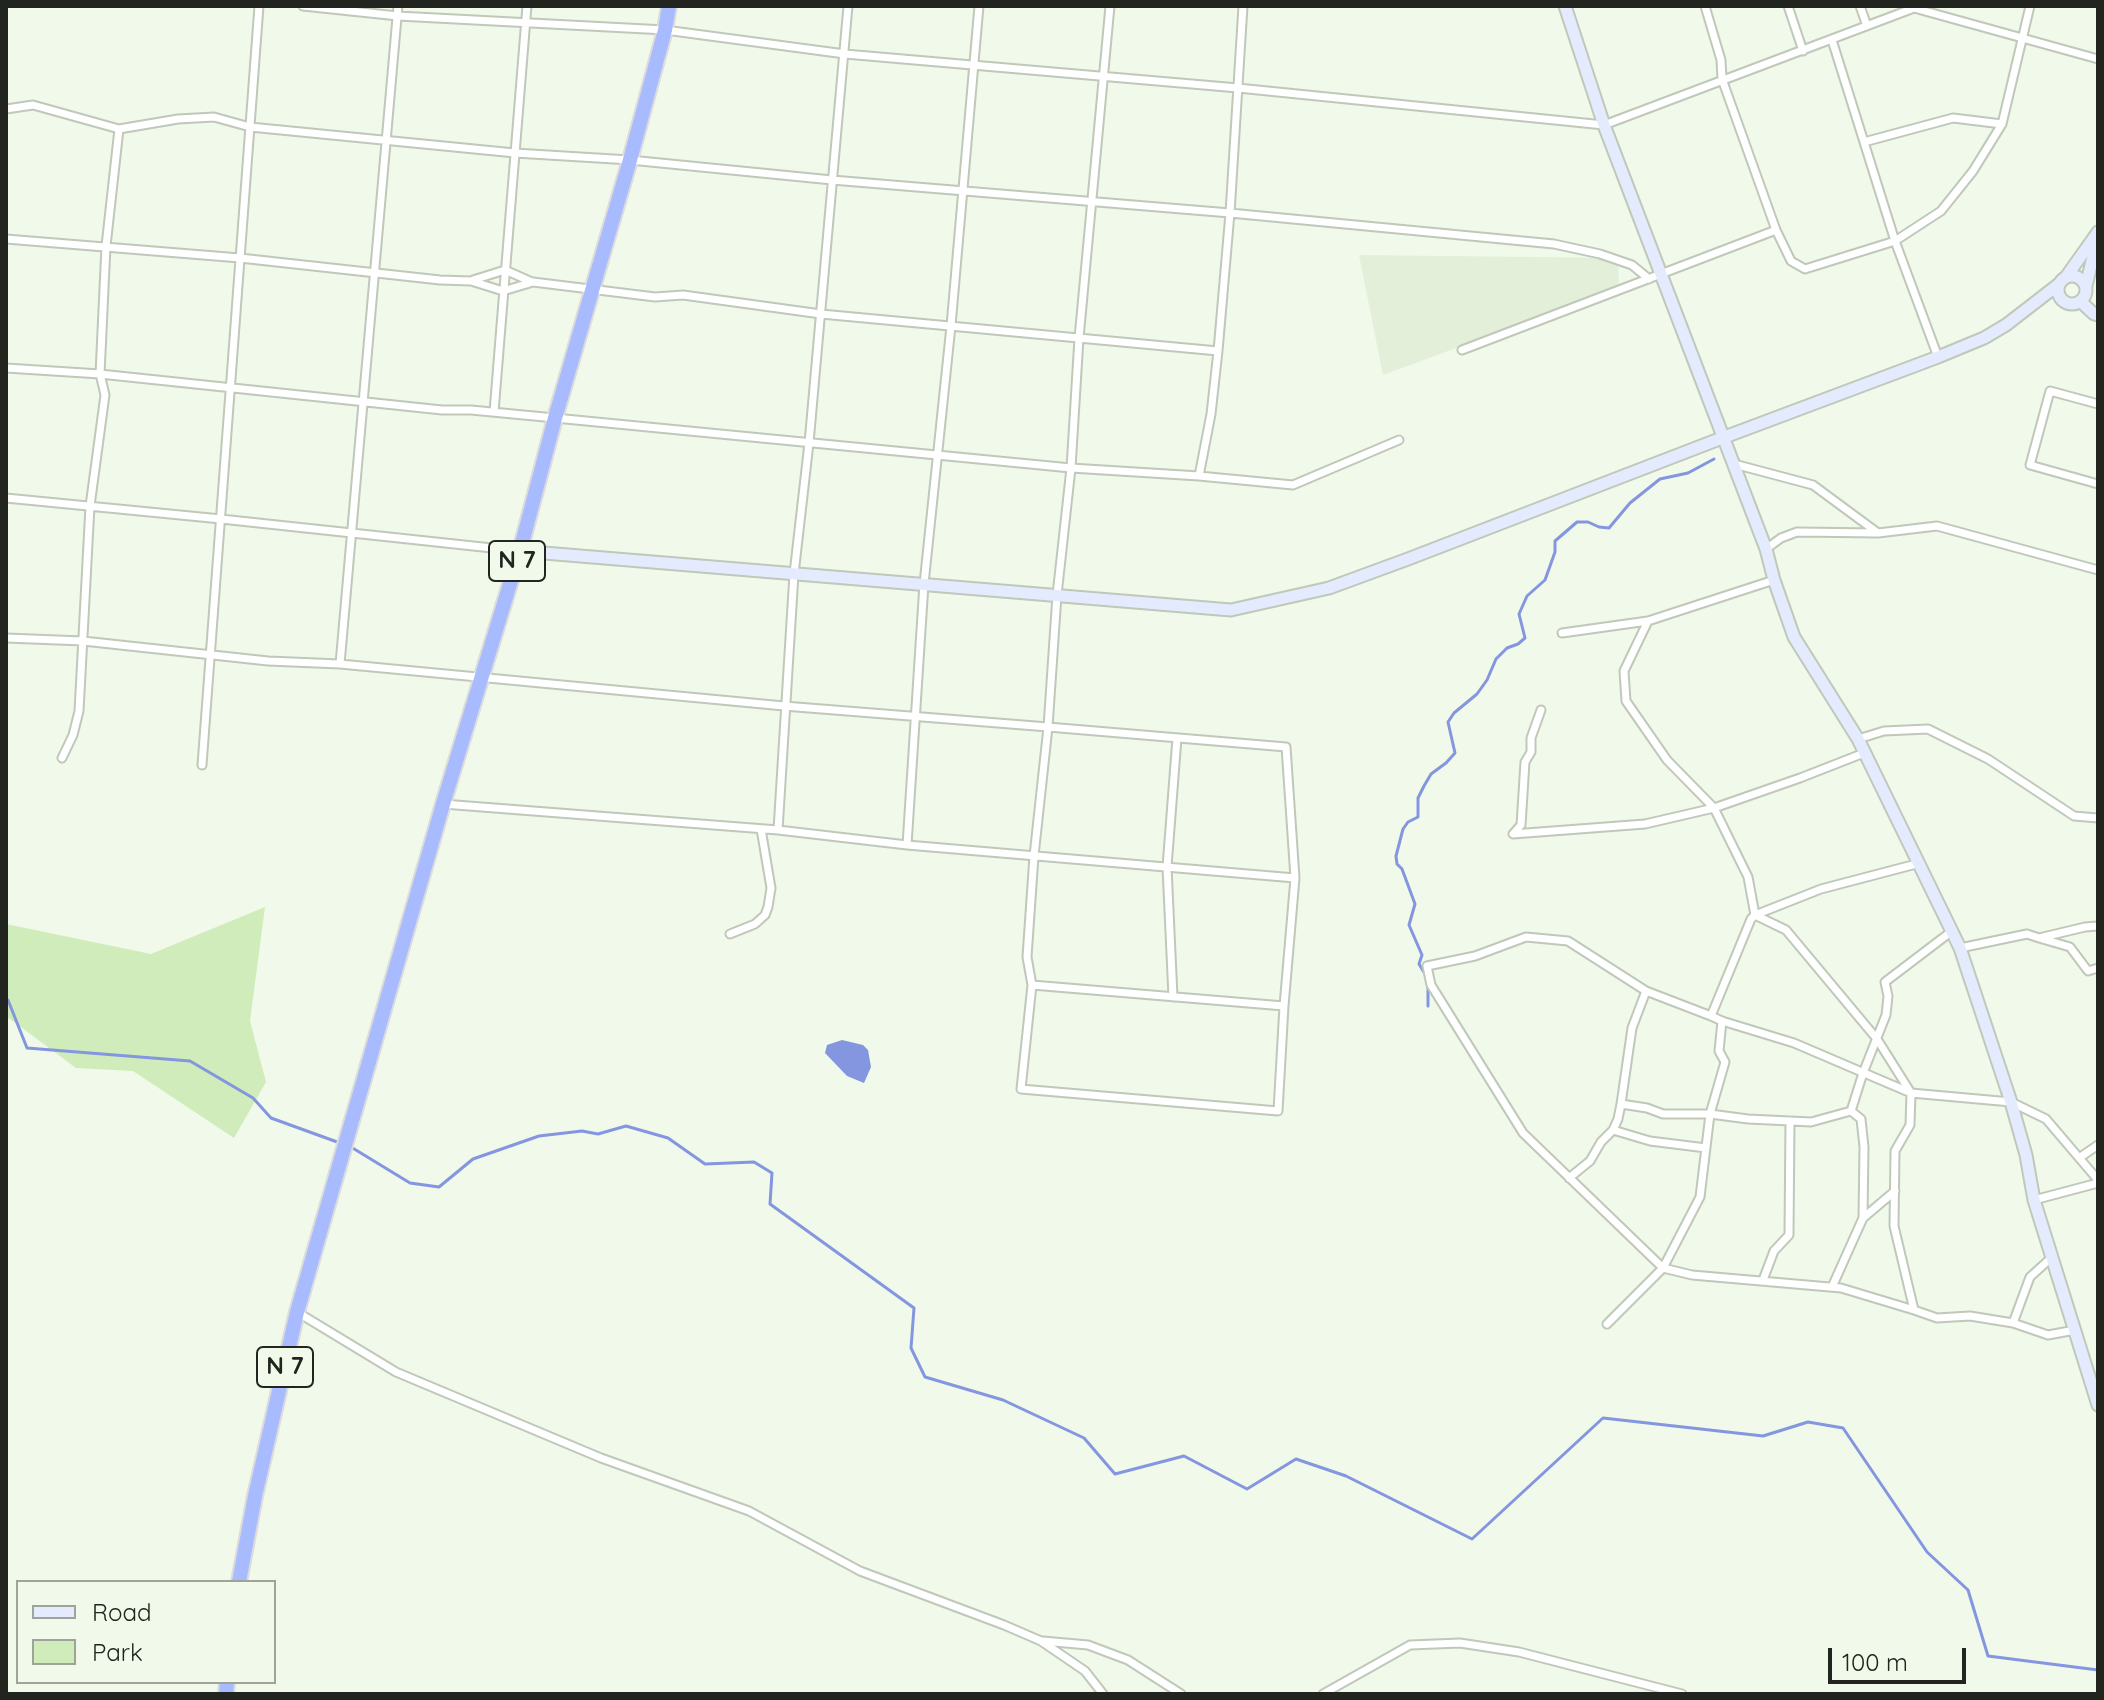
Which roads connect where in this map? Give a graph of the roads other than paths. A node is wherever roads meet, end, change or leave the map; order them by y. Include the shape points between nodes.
1 (259, 6) edge
2 (303, 6) edge
3 (398, 6) edge
4 (527, 6) edge
5 (669, 6) edge
6 (848, 6) edge
7 (979, 6) edge
8 (1110, 6) edge
9 (1243, 6) edge
10 (1565, 6) edge
11 (1705, 6) edge
12 (1788, 6) edge
13 (1860, 6) edge
14 (2030, 6) edge
15 (1915, 7) edge
16 (398, 16) junction
17 (526, 23) junction
18 (1867, 26) junction
19 (665, 30) junction
20 (2021, 38) junction
21 (1832, 40) junction
22 (1803, 51) junction
23 (845, 54) junction
24 (2098, 59) edge
25 (975, 66) junction
26 (1103, 78) junction
27 (1722, 79) junction
28 (1238, 88) junction
29 (6, 109) edge
30 (2002, 124) junction
31 (1604, 125) junction
32 (250, 127) junction
33 (119, 129) junction
34 (386, 141) junction
35 (1864, 142) junction
36 (515, 153) junction
37 (630, 160) junction
38 (832, 180) junction
39 (964, 191) junction
40 (1092, 201) junction
41 (1230, 213) junction
42 (1776, 230) junction
43 (2098, 234) edge
44 (6, 239) edge
45 (1895, 241) junction
46 (106, 246) junction
47 (240, 258) junction
48 (505, 270) junction
49 (375, 272) junction
50 (1655, 276) junction
51 (2062, 280) junction
52 (471, 281) junction
53 (533, 282) junction
54 (2086, 286) junction
55 (593, 289) junction
56 (503, 291) junction
57 (2063, 301) junction
58 (2080, 301) junction
59 (2029, 308) junction
60 (821, 314) junction
61 (2098, 315) edge
62 (951, 326) junction
63 (1079, 338) junction
64 (1462, 350) dead end
65 (1218, 351) junction
66 (1938, 357) junction
67 (6, 368) edge
68 (100, 374) junction
69 (231, 388) junction
70 (363, 402) junction
71 (2098, 404) edge
72 (494, 412) junction
73 (555, 418) junction
74 (1722, 438) junction
75 (1399, 440) dead end
76 (809, 443) junction
77 (939, 455) junction
78 (1732, 464) junction
79 (1071, 468) junction
80 (1199, 476) junction
81 (2098, 484) edge
82 (6, 498) edge
83 (90, 506) junction
84 (221, 519) junction
85 (1878, 533) junction
86 (352, 534) junction
87 (1766, 549) junction
88 (520, 551) junction
89 (2098, 570) edge
90 (794, 574) junction
91 (1774, 580) junction
92 (924, 584) junction
93 (1057, 595) junction
94 (1648, 621) junction
95 (1562, 633) dead end
96 (6, 638) edge
97 (83, 641) junction
98 (211, 654) junction
99 (340, 664) junction
100 (482, 678) junction
101 (784, 706) junction
102 (1541, 710) dead end
103 (915, 717) junction
104 (1048, 727) junction
105 (1177, 738) junction
106 (1858, 739) junction
107 (1864, 753) junction
108 (62, 758) dead end
109 (202, 765) dead end
110 (443, 804) junction
111 (1714, 808) junction
112 (2098, 818) edge
113 (761, 829) junction
114 (778, 830) junction
115 (907, 845) junction
116 (1034, 856) junction
117 (1920, 863) junction
118 (1167, 867) junction
119 (1295, 878) junction
120 (1755, 915) junction
121 (2098, 926) edge
122 (1953, 930) junction
123 (730, 934) dead end
124 (2039, 938) junction
125 (1960, 948) junction
126 (2098, 968) edge
127 (1032, 985) junction
128 (1646, 991) junction
129 (1173, 997) junction
130 (1284, 1006) junction
131 (1711, 1016) junction
132 (1722, 1021) junction
133 (1877, 1039) junction
134 (1863, 1073) junction
135 (1911, 1093) junction
136 (2011, 1102) junction
137 (1621, 1104) junction
138 (1851, 1111) junction
139 (1710, 1114) junction
140 (1790, 1121) junction
141 (1613, 1130) junction
142 (2098, 1145) edge
143 (1706, 1148) junction
144 (2079, 1158) junction
145 (1569, 1178) junction
146 (2098, 1182) edge
147 (1895, 1191) junction
148 (2034, 1200) junction
149 (1863, 1218) junction
150 (2051, 1258) junction
151 (1663, 1268) junction
152 (1763, 1280) junction
153 (1832, 1287) junction
154 (1914, 1310) junction
155 (297, 1312) junction
156 (2013, 1323) junction
157 (1607, 1324) dead end
158 (2075, 1330) junction
159 (2098, 1405) edge
160 (239, 1580) edge
161 (1041, 1641) junction
162 (1103, 1694) edge
163 (1181, 1694) edge
164 (1323, 1694) edge
165 (1682, 1694) edge

1 - 32 street
2 - 16 street
3 - 16 street
4 - 17 street
5 - 19 highway, N 7
6 - 23 street
7 - 25 street
8 - 26 street
9 - 28 street
10 - 31 street
11 - 27 street
12 - 22 street
13 - 18 street
14 - 20 street
15 - 18 street
15 - 20 street
16 - 17 street
16 - 34 street
17 - 19 street
17 - 36 street
18 - 21 street
19 - 23 street
19 - 37 highway, N 7
20 - 24 street
20 - 30 street
21 - 22 street
21 - 35 street
22 - 27 street
23 - 25 street
23 - 38 street
25 - 26 street
25 - 39 street
26 - 28 street
26 - 40 street
27 - 31 street
27 - 42 street
28 - 31 street
28 - 41 street
29 - 33 street via 33,105
30 - 35 street via 1953,118
30 - 45 street via 1941,211
31 - 50 street
32 - 33 street via 214,117
32 - 34 street
32 - 47 street
33 - 46 street
34 - 36 street
34 - 49 street
35 - 45 street
36 - 37 street
36 - 48 street
37 - 38 street
37 - 55 highway, N 7
38 - 39 street
38 - 60 street
39 - 40 street
39 - 62 street
40 - 41 street
40 - 63 street
41 - 50 street via 1554,244 1600,254
41 - 65 street
42 - 45 street via 1791,261 1805,269
42 - 50 street
43 - 51 street
43 - 54 street
44 - 46 street
45 - 66 street
46 - 47 street
46 - 68 street
47 - 49 street
47 - 69 street
48 - 52 street
48 - 53 street
48 - 56 street
49 - 52 street
49 - 70 street
50 - 64 street
50 - 74 street
51 - 54 street via 2070,275
51 - 57 street via 2058,293
51 - 59 street
52 - 56 street
53 - 55 street
53 - 56 street
54 - 58 street
55 - 60 street
55 - 73 highway, N 7
56 - 72 street
57 - 58 street
57 - 59 street
58 - 61 street
59 - 66 street via 1984,338
60 - 62 street
60 - 76 street
62 - 63 street
62 - 77 street
63 - 65 street
63 - 79 street
65 - 80 street
66 - 74 street
67 - 68 street
68 - 69 street
68 - 83 street via 105,395
69 - 70 street
69 - 84 street
70 - 72 street
70 - 86 street
71 - 81 street via 2050,391 2030,465
72 - 73 street
73 - 76 street
73 - 88 highway, N 7
74 - 78 street
74 - 93 street via 1329,588 1231,610
75 - 80 street via 1293,485
76 - 77 street
76 - 90 street
77 - 79 street
77 - 92 street
78 - 85 street via 1813,485
78 - 87 street
79 - 80 street
79 - 93 street
82 - 83 street
83 - 84 street
83 - 97 street
84 - 86 street
84 - 98 street
85 - 87 street via 1797,532
85 - 89 street via 1937,526
86 - 88 street
86 - 99 street
87 - 91 street
88 - 90 street
88 - 100 highway, N 7
90 - 92 street
90 - 101 street
91 - 94 street
91 - 106 street via 1794,637
92 - 93 street
92 - 103 street
93 - 104 street
94 - 95 street
94 - 111 street via 1624,671 1626,701 1667,760
96 - 97 street
97 - 98 street
97 - 108 street via 79,711
98 - 99 street
98 - 109 street
99 - 100 street
100 - 101 street
100 - 110 highway, N 7
101 - 103 street
101 - 114 street
102 - 111 street via 1525,762 1521,825 1513,834 1645,824
103 - 104 street
103 - 115 street
104 - 105 street
104 - 116 street
105 - 118 street
105 - 119 street via 1286,747
106 - 107 street
106 - 112 street via 1884,731 1928,729 1988,759 2074,816
107 - 111 street
107 - 117 street
110 - 113 street
110 - 155 highway, N 7
111 - 120 street via 1748,877
113 - 114 street
113 - 123 street via 771,888 768,907 755,924
114 - 115 street
115 - 116 street
116 - 118 street
116 - 127 street via 1027,957
117 - 120 street via 1821,889
117 - 122 street
118 - 119 street
118 - 129 street
119 - 130 street
120 - 131 street
120 - 133 street via 1786,930
121 - 124 street
122 - 125 street
122 - 133 street via 1885,982 1886,1015
124 - 125 street via 2027,934
124 - 126 street via 2070,947 2088,971
125 - 136 street
127 - 129 street
127 - 130 street via 1021,1089 1278,1111
128 - 131 street
128 - 137 street via 1632,1028
128 - 145 street via 1568,941 1526,937 1427,966 1431,985 1523,1133
129 - 130 street
131 - 132 street
132 - 134 street via 1794,1043
132 - 139 street via 1719,1051 1725,1062
133 - 134 street
133 - 135 street
134 - 135 street
134 - 138 street
135 - 136 street
135 - 147 street via 1910,1125 1895,1151
136 - 144 street via 2046,1119
136 - 148 street
137 - 139 street via 1663,1114
137 - 141 street
138 - 140 street via 1811,1122
138 - 149 street via 1861,1119 1863,1133
139 - 140 street
139 - 143 street
140 - 152 street via 1789,1235 1774,1251
141 - 143 street
141 - 145 street
142 - 144 street
143 - 151 street via 1700,1197
144 - 146 street
145 - 151 street
146 - 148 street
147 - 149 street
147 - 154 street via 1894,1226
148 - 150 street
149 - 153 street
150 - 156 street via 2030,1277
150 - 158 street
151 - 152 street
151 - 157 street
152 - 153 street
153 - 154 street
154 - 156 street via 1937,1318 1970,1316
155 - 160 highway, N 7
155 - 161 street via 396,1372 601,1458 749,1511 860,1571
156 - 158 street via 2048,1335
158 - 159 street
161 - 162 street via 1085,1671
161 - 163 street via 1088,1645 1128,1660
164 - 165 street via 1410,1645 1460,1643 1519,1652

